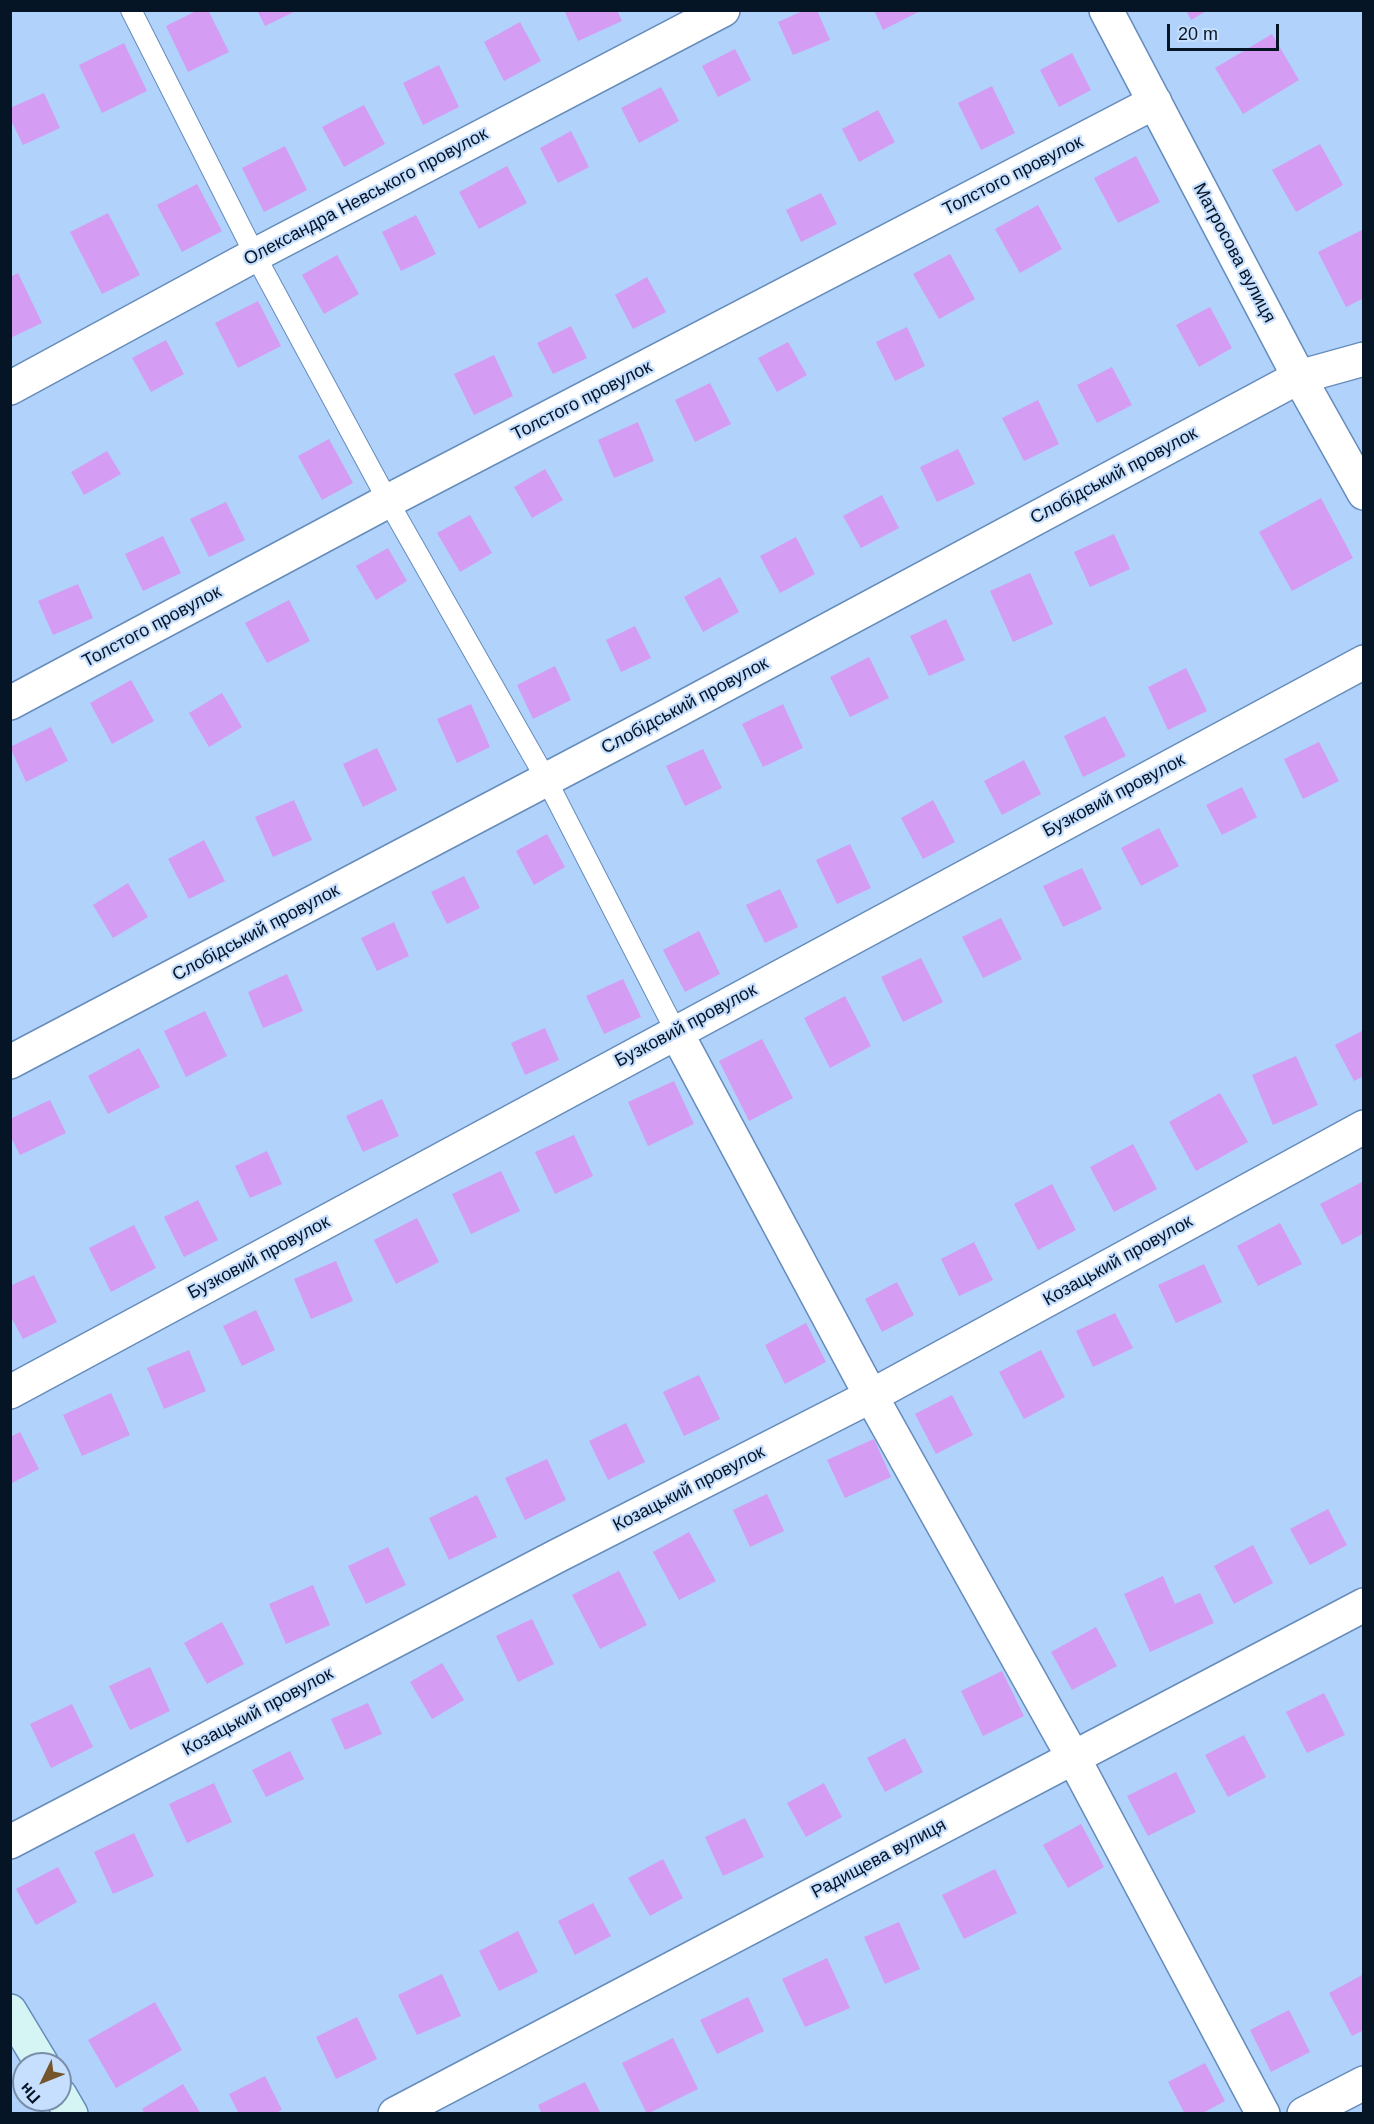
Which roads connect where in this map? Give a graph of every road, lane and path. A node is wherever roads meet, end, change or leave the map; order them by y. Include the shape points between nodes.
1 (131, 10) edge
2 (723, 10) edge
3 (1106, 10) edge
4 (1155, 102) junction
5 (255, 255) junction
6 (1364, 359) edge
7 (1299, 377) junction
8 (10, 388) edge
9 (1364, 493) edge
10 (388, 501) junction
11 (1364, 662) edge
12 (10, 703) edge
13 (546, 779) junction
14 (676, 1032) junction
15 (10, 1062) edge
16 (1364, 1127) edge
17 (10, 1392) edge
18 (871, 1396) junction
19 (1364, 1605) edge
20 (1073, 1757) junction
21 (10, 1842) edge
22 (10, 2011) edge
23 (35, 2052) edge
24 (1364, 2083) edge
25 (395, 2114) edge
26 (1263, 2114) edge
27 (1304, 2114) edge

1 - 5 lane
2 - 5 street, Олександра Невського провулок
3 - 4 street, Матросова вулиця
4 - 7 street, Матросова вулиця
4 - 10 street, Толстого провулок
5 - 8 street, Олександра Невського провулок
5 - 10 lane
6 - 7 street, Слобідський провулок
7 - 9 street, Матросова вулиця
7 - 13 street, Слобідський провулок
10 - 12 street, Толстого провулок
10 - 13 lane
11 - 14 street, Бузковий провулок
13 - 14 lane
13 - 15 street, Слобідський провулок
14 - 17 street, Бузковий провулок
14 - 18 street
16 - 18 street, Козацький провулок
18 - 20 street
18 - 21 street, Козацький провулок
19 - 20 street, Радищева вулиця
20 - 25 street, Радищева вулиця
20 - 26 street
22 - 23 street
24 - 27 street

